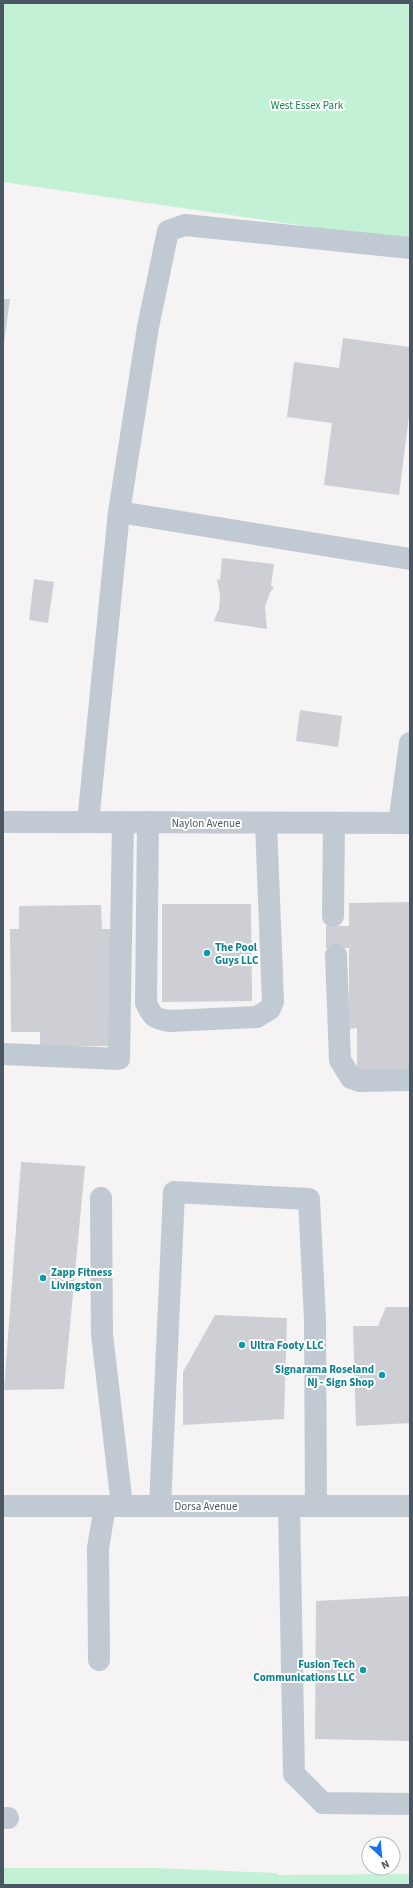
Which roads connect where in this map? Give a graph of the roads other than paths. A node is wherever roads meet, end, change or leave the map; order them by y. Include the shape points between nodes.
1 (410, 248) edge
2 (120, 512) junction
3 (410, 559) edge
4 (410, 743) edge
5 (3, 822) edge
6 (88, 822) junction
7 (123, 822) junction
8 (148, 822) junction
9 (266, 823) junction
10 (334, 823) junction
11 (404, 823) edge
12 (334, 916) dead end
13 (336, 955) dead end
14 (3, 1054) edge
15 (410, 1080) edge
16 (101, 1198) dead end
17 (3, 1506) edge
18 (113, 1506) junction
19 (160, 1506) junction
20 (289, 1506) junction
21 (316, 1506) junction
22 (410, 1506) edge
23 (99, 1660) dead end
24 (410, 1804) edge

1 - 2 street via 186,225 168,231 148,327
2 - 3 street
2 - 6 street
4 - 11 street
5 - 6 street, Naylon Avenue
6 - 7 street, Naylon Avenue
7 - 8 street, Naylon Avenue
7 - 14 street via 119,1059
8 - 9 street, Naylon Avenue
8 - 9 street via 146,1003 150,1013 157,1019 170,1021 257,1018 270,1009 273,1002
9 - 10 street, Naylon Avenue
10 - 11 street, Naylon Avenue
10 - 12 street
13 - 15 street via 340,1060 350,1078 360,1081
16 - 18 street via 102,1334
17 - 18 street, Dorsa Avenue
18 - 19 street, Dorsa Avenue
18 - 23 street via 98,1548
19 - 20 street, Dorsa Avenue
19 - 21 street via 174,1192 309,1199 315,1319
20 - 21 street, Dorsa Avenue
20 - 24 street via 294,1774 323,1803
21 - 22 street, Dorsa Avenue

